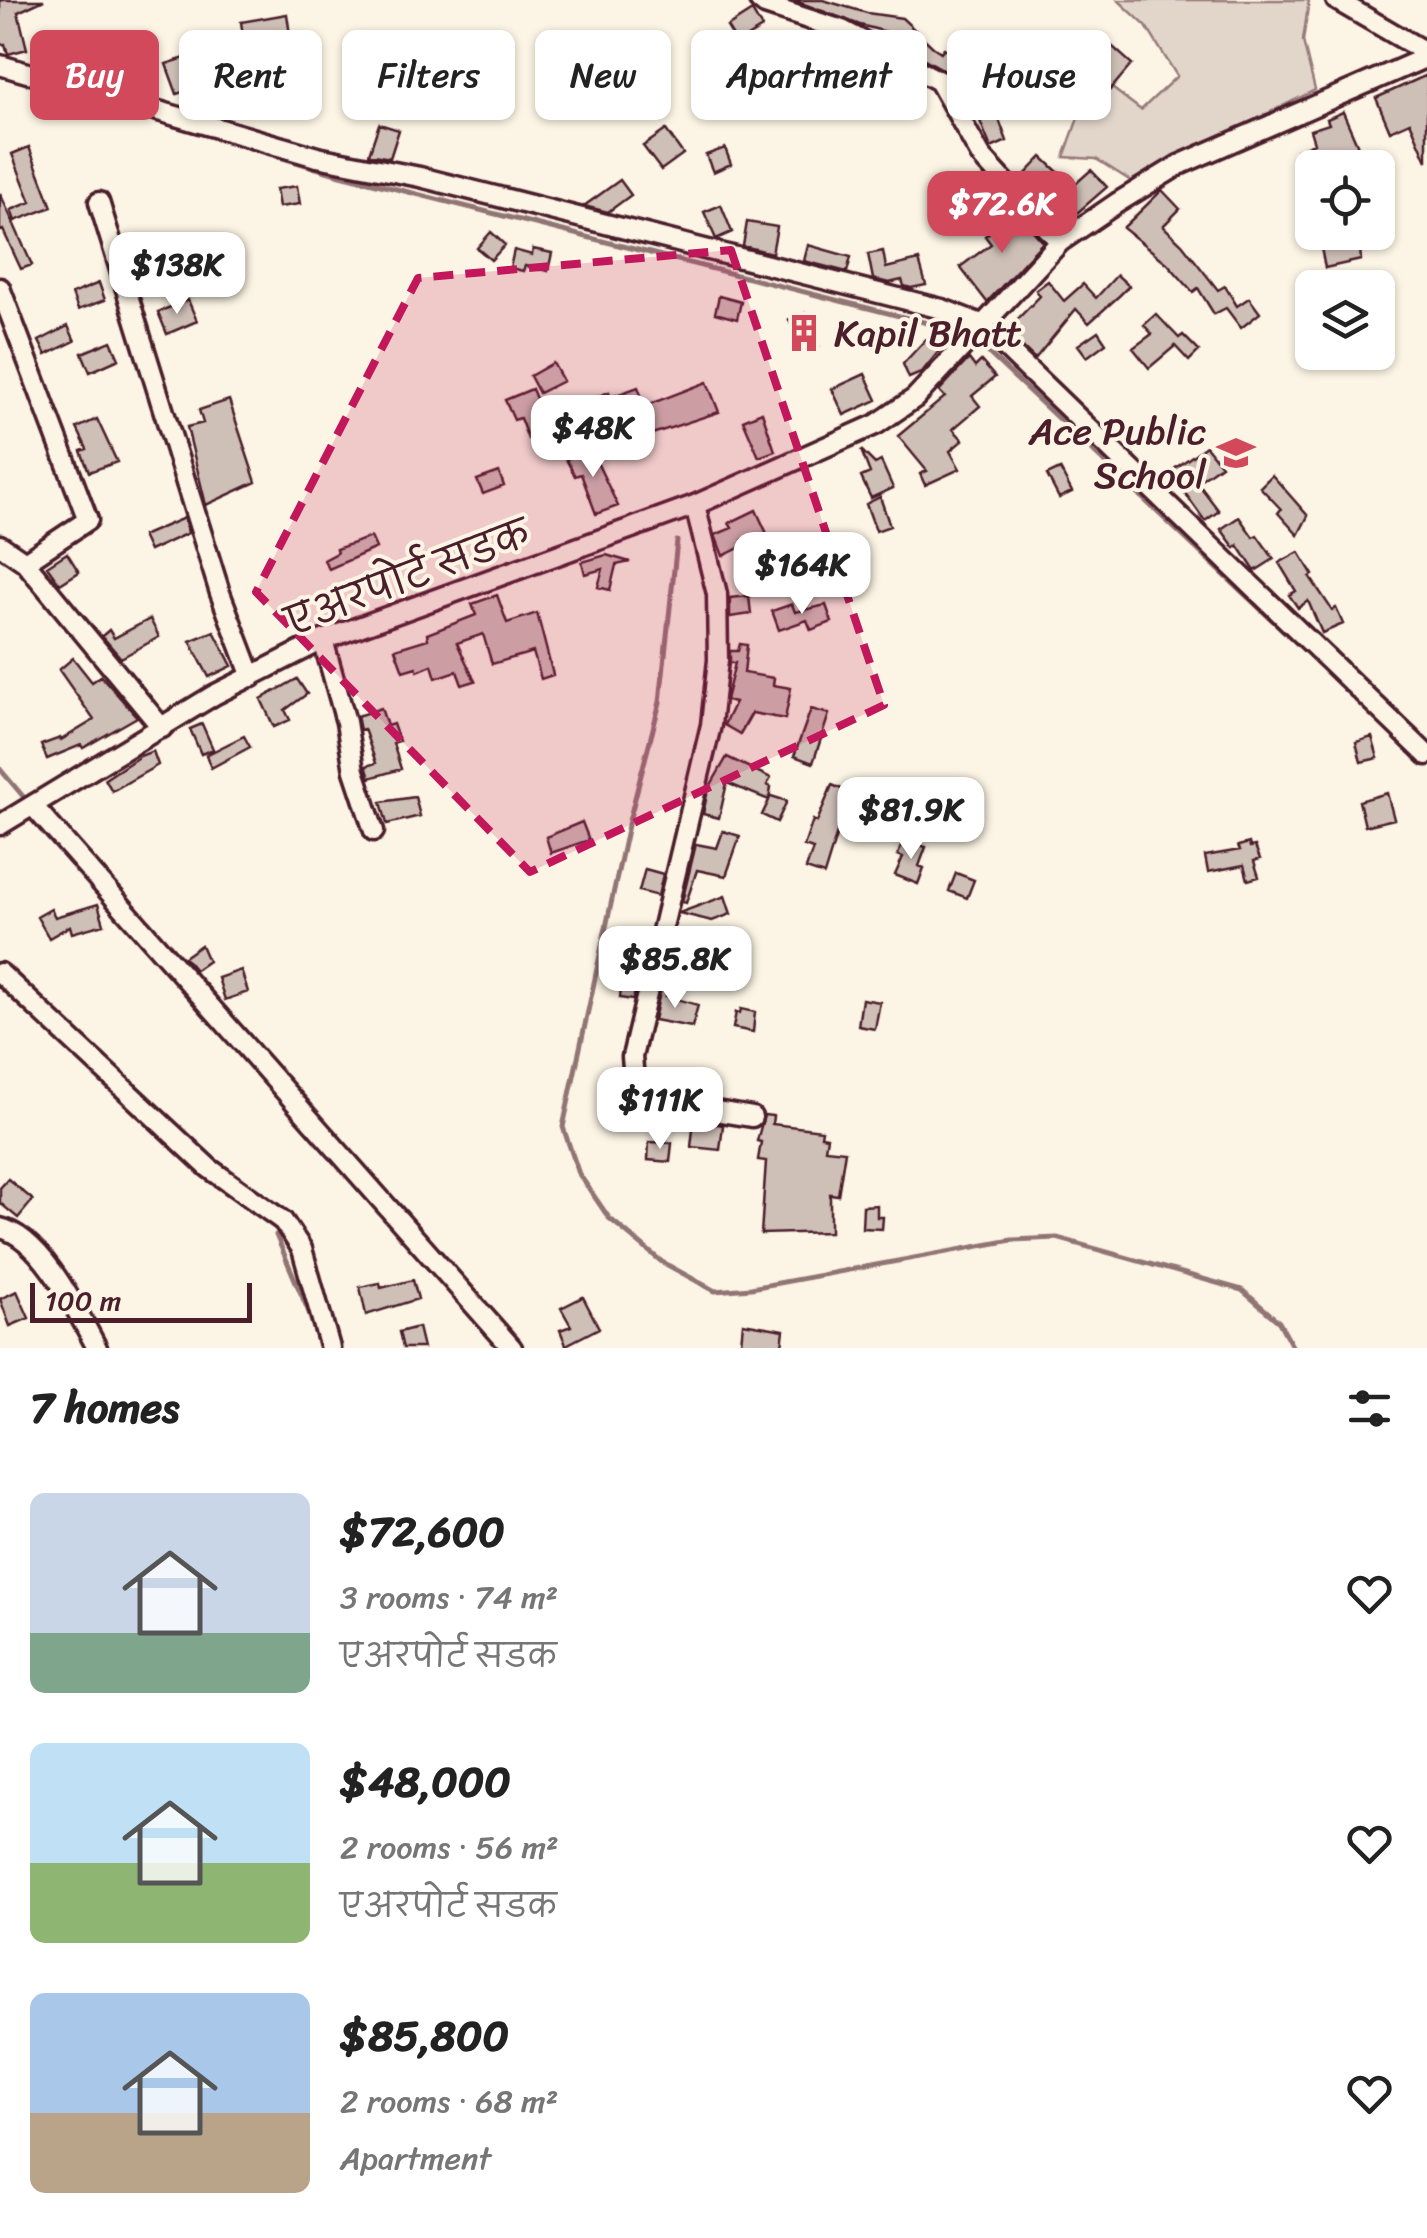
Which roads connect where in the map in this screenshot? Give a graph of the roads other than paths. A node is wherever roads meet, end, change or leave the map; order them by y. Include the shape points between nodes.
1 (759, 0) edge
2 (1336, 0) edge
3 (1427, 55) edge
4 (0, 65) edge
5 (99, 202) dead end
6 (1060, 242) junction
7 (0, 288) edge
8 (981, 324) junction
9 (694, 505) junction
10 (0, 545) edge
11 (25, 562) junction
12 (323, 640) junction
13 (252, 677) junction
14 (162, 728) junction
15 (1427, 755) edge
16 (30, 809) junction
17 (0, 825) edge
18 (374, 832) dead end
19 (0, 972) edge
20 (752, 1117) dead end
21 (0, 1228) edge
22 (97, 1348) edge
23 (330, 1348) edge
24 (512, 1348) edge

1 - 6 street via 842,30 939,81 982,156
2 - 3 street
3 - 6 street, एअरपोर्ट सडक via 1178,165
4 - 8 street via 317,157 440,182
5 - 13 street
6 - 8 street, एअरपोर्ट सडक
7 - 11 street via 88,520
8 - 9 street, एअरपोर्ट सडक via 915,398 878,424
8 - 15 street
9 - 12 street, एअरपोर्ट सडक
9 - 20 street via 717,594 718,660 711,726 632,1057 634,1090
10 - 11 street
11 - 14 street
12 - 13 street, एअरपोर्ट सडक
12 - 18 street
13 - 14 street, एअरपोर्ट सडक
14 - 16 street, एअरपोर्ट सडक
16 - 17 street, एअरपोर्ट सडक
16 - 24 street
19 - 23 street via 209,1168 282,1221 302,1249
21 - 22 street via 34,1250

